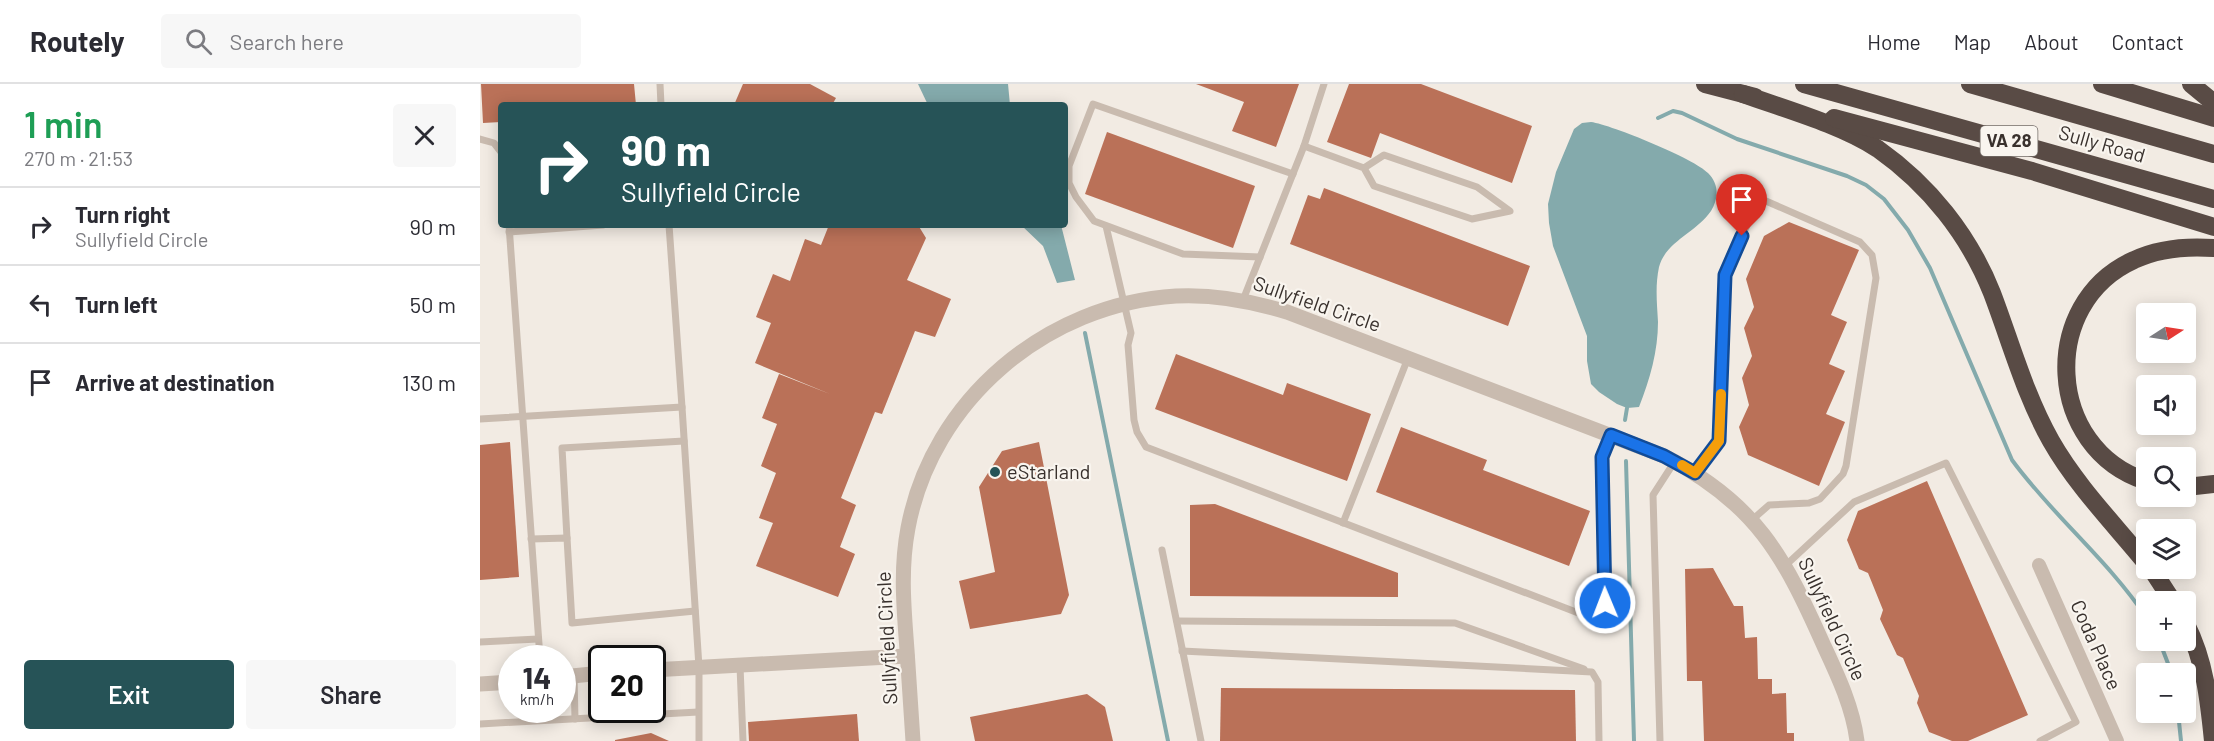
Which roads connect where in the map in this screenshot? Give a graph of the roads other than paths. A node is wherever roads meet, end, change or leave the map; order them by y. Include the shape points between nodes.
1 (660, 84) edge
2 (1324, 84) edge
3 (1705, 84) edge
4 (1804, 84) edge
5 (1970, 84) edge
6 (2102, 84) edge
7 (2191, 84) edge
8 (1743, 94) junction
9 (661, 102) edge
10 (2214, 103) edge
11 (2214, 118) edge
12 (480, 139) edge
13 (1304, 147) junction
14 (498, 148) edge
15 (2214, 154) edge
16 (1364, 168) junction
17 (1293, 174) junction
18 (2214, 200) edge
19 (1106, 226) junction
20 (2214, 227) edge
21 (532, 228) edge
22 (669, 228) edge
23 (509, 229) edge
24 (2214, 248) edge
25 (1260, 257) junction
26 (1243, 300) junction
27 (1125, 304) junction
28 (1408, 358) junction
29 (682, 407) junction
30 (522, 416) junction
31 (480, 419) edge
32 (1611, 435) junction
33 (684, 441) junction
34 (1675, 461) junction
35 (1695, 473) junction
36 (2136, 477) edge
37 (2214, 484) edge
38 (2196, 486) edge
39 (1752, 520) junction
40 (1343, 523) junction
41 (567, 538) junction
42 (531, 539) junction
43 (1162, 550) dead end
44 (2136, 551) edge
45 (1786, 565) junction
46 (2039, 565) dead end
47 (695, 611) junction
48 (1177, 621) junction
49 (538, 639) junction
50 (480, 642) edge
51 (539, 645) edge
52 (2196, 650) edge
53 (1182, 651) junction
54 (908, 656) junction
55 (740, 664) junction
56 (699, 667) junction
57 (666, 669) edge
58 (1592, 672) junction
59 (498, 683) edge
60 (480, 684) edge
61 (699, 712) junction
62 (576, 719) edge
63 (499, 723) edge
64 (480, 724) edge
65 (699, 741) edge
66 (743, 741) edge
67 (913, 741) edge
68 (1201, 741) edge
69 (1599, 741) edge
70 (1660, 741) edge
71 (1857, 741) edge
72 (2040, 741) edge
73 (2117, 741) edge
74 (2212, 741) edge

1 - 9 lane
2 - 13 lane
3 - 8 highway
4 - 18 highway, Sully Road / VA 28
5 - 15 highway, Sully Road / VA 28
6 - 11 highway
7 - 10 highway
8 - 20 highway via 2032,171
8 - 44 highway via 1828,124 1877,149 1937,202 1977,260 2052,442
12 - 14 lane
13 - 16 lane
13 - 17 lane
16 - 16 lane via 1374,186 1472,219 1510,211 1477,187 1384,156
17 - 19 lane via 1093,104 1073,152 1069,183 1094,221
17 - 25 lane
19 - 25 lane via 1183,254
19 - 27 lane
21 - 23 lane
22 - 29 lane
23 - 30 lane
24 - 36 highway via 2163,250 2124,265 2093,292 2073,326 2065,364 2068,392 2077,418 2086,435 2111,462
25 - 26 lane
26 - 27 street, Sullyfield Circle via 1177,296
26 - 28 street, Sullyfield Circle via 1287,312
27 - 40 lane via 1131,333 1128,345 1134,420 1146,447
27 - 54 street, Sullyfield Circle via 1071,322 1016,355 984,383 946,432 919,488 908,527 902,587
28 - 32 street, Sullyfield Circle
28 - 40 lane
29 - 30 lane
29 - 33 lane
30 - 31 lane
30 - 42 lane
32 - 34 street, Sullyfield Circle
32 - 40 lane via 1601,465 1605,603 1592,616
33 - 41 lane via 562,448
33 - 47 lane
34 - 35 street, Sullyfield Circle
34 - 70 lane via 1653,495
35 - 39 street, Sullyfield Circle
35 - 39 lane via 1719,441 1725,275 1759,198 1860,242 1872,255 1876,278 1843,474 1820,499 1769,505
37 - 38 highway
39 - 45 street, Sullyfield Circle
41 - 42 lane
41 - 47 lane via 572,623
42 - 49 lane
43 - 48 lane
45 - 71 street, Sullyfield Circle via 1848,704
45 - 72 lane via 1854,502 1946,462 2076,722
46 - 73 street, Coda Place
47 - 56 lane
48 - 53 lane
48 - 58 lane via 1455,623
49 - 50 lane
49 - 51 lane
52 - 74 highway via 2208,694
53 - 58 lane
53 - 68 lane
54 - 55 street
54 - 67 street, Sullyfield Circle
55 - 56 street
55 - 66 lane
56 - 57 street
56 - 61 lane
58 - 69 lane via 1598,682
59 - 60 street
61 - 62 lane
61 - 65 lane
63 - 64 lane

